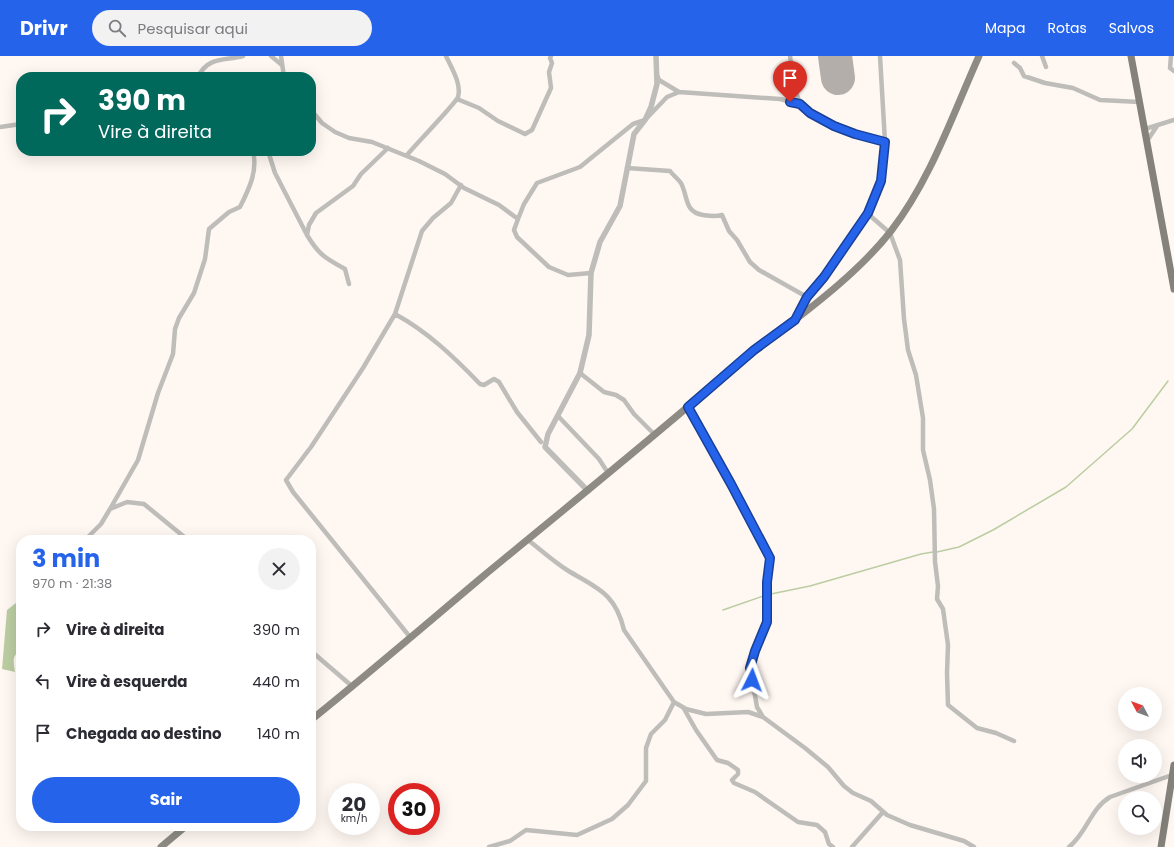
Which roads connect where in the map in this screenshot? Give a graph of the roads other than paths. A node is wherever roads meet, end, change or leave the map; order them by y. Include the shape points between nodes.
1 (243, 56) edge
2 (271, 56) edge
3 (281, 56) edge
4 (446, 56) edge
5 (552, 56) edge
6 (656, 56) edge
7 (790, 56) edge
8 (880, 56) edge
9 (979, 56) edge
10 (1042, 56) edge
11 (1131, 56) edge
12 (1171, 56) edge
13 (1014, 63) dead end
14 (282, 64) junction
15 (1046, 67) dead end
16 (201, 72) edge
17 (283, 72) edge
18 (1174, 72) edge
19 (657, 73) junction
20 (679, 92) junction
21 (457, 99) junction
22 (1140, 102) junction
23 (800, 104) junction
24 (316, 115) edge
25 (644, 120) junction
26 (1174, 120) edge
27 (1166, 122) junction
28 (16, 125) edge
29 (0, 127) edge
30 (1145, 129) junction
31 (1147, 141) junction
32 (885, 142) junction
33 (388, 148) junction
34 (408, 155) junction
35 (255, 156) edge
36 (270, 156) edge
37 (627, 168) junction
38 (461, 186) junction
39 (868, 213) junction
40 (518, 219) junction
41 (890, 233) junction
42 (307, 236) junction
43 (591, 273) junction
44 (349, 284) dead end
45 (1174, 289) edge
46 (807, 297) junction
47 (396, 314) junction
48 (795, 320) junction
49 (580, 374) junction
50 (688, 407) junction
51 (558, 416) junction
52 (655, 434) junction
53 (541, 442) dead end
54 (608, 473) junction
55 (588, 491) junction
56 (110, 509) junction
57 (90, 535) edge
58 (182, 535) edge
59 (528, 540) junction
60 (410, 637) junction
61 (316, 655) edge
62 (353, 687) junction
63 (674, 702) junction
64 (683, 708) junction
65 (316, 716) edge
66 (763, 717) junction
67 (1014, 741) dead end
68 (1174, 765) edge
69 (1172, 775) junction
70 (883, 812) junction
71 (180, 831) edge
72 (161, 847) edge
73 (489, 847) edge
74 (833, 847) edge
75 (852, 847) edge
76 (974, 847) edge
77 (1069, 847) edge
78 (1161, 847) edge

1 - 16 street via 219,59
2 - 14 street
3 - 14 street
4 - 21 street via 457,84
5 - 21 street via 549,72 551,88 532,130 525,134 479,108
6 - 19 street
7 - 23 street
8 - 32 street
9 - 41 main road via 930,170
10 - 15 street
11 - 22 highway
12 - 18 street via 1170,68
13 - 22 street via 1024,76 1045,83 1073,88 1100,100
14 - 17 street
19 - 20 street via 659,80
19 - 25 street via 651,107
20 - 23 street via 780,99
20 - 25 street via 667,97
21 - 34 street
22 - 30 highway
23 - 32 street via 810,113 834,126
24 - 33 street via 335,132
25 - 37 street via 634,134
25 - 40 street via 633,124 580,168 537,183
26 - 27 street
27 - 30 street
27 - 31 street via 1156,127
28 - 29 street
30 - 31 highway
31 - 45 highway
32 - 39 street via 881,181
33 - 34 street
33 - 42 street via 361,174 353,186 316,213 309,225
34 - 38 street via 445,174
35 - 56 street via 254,175 240,207 229,212 209,229 194,294 179,318 173,354 158,393 138,460
36 - 42 street via 275,173
37 - 43 street via 620,206 600,242
37 - 46 street via 670,171 681,183 688,207 698,214 712,217 722,215 729,231 750,262 759,270
38 - 40 street via 499,205
38 - 47 street via 451,203 432,218 422,231
39 - 41 street
39 - 46 street via 824,277
40 - 43 street via 514,230 517,237 546,266 568,275
41 - 48 main road via 863,261
41 - 67 street via 900,260 908,350 916,375 923,418 923,450 934,509 937,600 943,609 948,645 948,705 978,728
42 - 44 street via 322,256 345,269
43 - 49 street via 588,336
46 - 48 street
47 - 53 street via 425,331 480,384 484,385 494,379 499,382 517,412
47 - 60 street via 311,447 286,480
48 - 50 main road via 754,350
49 - 51 street
49 - 52 street via 604,392 624,400 634,414
50 - 52 main road
50 - 66 street via 770,558 767,622 750,668 757,707
51 - 54 street via 599,459
51 - 55 street via 548,434 545,446
52 - 54 main road
54 - 55 main road
55 - 59 main road
56 - 57 street via 101,524
56 - 58 street via 127,502 144,504
59 - 60 main road
59 - 63 street via 567,570 593,584 610,600 621,616 624,630
60 - 62 main road
61 - 62 street
62 - 65 main road
63 - 64 street
63 - 73 street via 665,720 651,734 646,748 646,781 628,805 612,819 577,835 526,830 510,841
64 - 66 street via 706,714 748,712
64 - 74 street via 717,760 728,763 738,770 738,774 732,780 734,784 755,792 798,822 817,825
66 - 70 street via 828,767 844,786 871,801
68 - 69 highway
69 - 77 street via 1110,797 1103,802
69 - 78 highway
70 - 75 street
70 - 76 street via 910,825 946,835
71 - 72 main road

